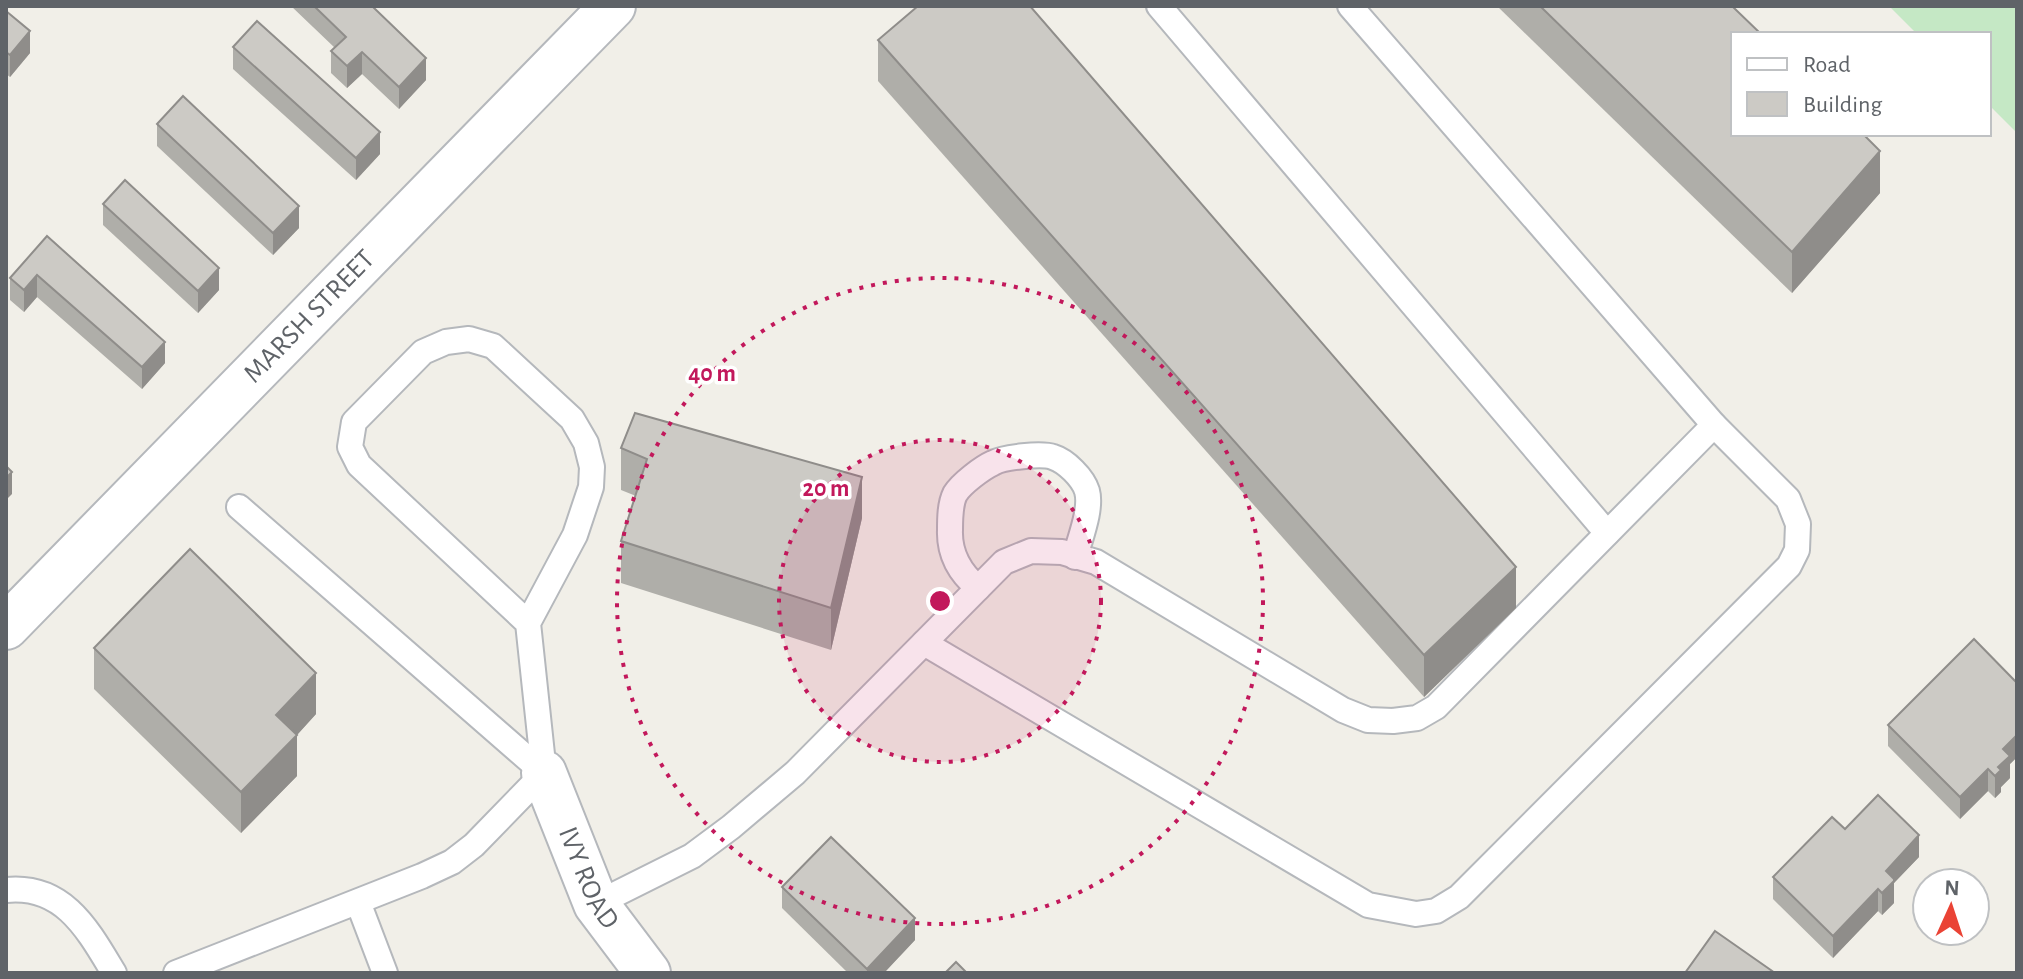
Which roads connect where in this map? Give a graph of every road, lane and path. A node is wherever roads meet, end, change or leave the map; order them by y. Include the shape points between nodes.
1 (613, 6) edge
2 (1159, 6) edge
3 (1350, 6) edge
4 (1714, 425) junction
5 (239, 507) dead end
6 (1607, 533) junction
7 (1075, 557) junction
8 (978, 588) junction
9 (528, 623) junction
10 (6, 627) edge
11 (924, 643) junction
12 (544, 773) junction
13 (6, 890) edge
14 (358, 902) junction
15 (596, 904) junction
16 (114, 973) edge
17 (176, 973) edge
18 (385, 973) edge
19 (648, 973) edge

1 - 10 street, MARSH STREET
2 - 6 lane
3 - 4 lane
4 - 6 lane
4 - 11 lane via 1788,499 1798,524 1797,550 1789,566 1459,897 1436,911 1416,914 1368,905
5 - 12 lane
6 - 7 lane via 1436,707 1417,718 1393,721 1368,720 1343,710 1096,562
7 - 8 lane via 1031,551 1004,562
7 - 8 lane via 1087,514 1087,491 1076,471 1053,457 994,462 956,494 950,517 954,561
8 - 11 lane
9 - 9 lane via 575,535 591,487 586,443 572,419 493,346 469,339 446,342 423,352 369,405 354,422 350,447 359,465
9 - 12 lane
11 - 15 lane via 795,773 731,827 692,856
12 - 14 lane via 452,862
12 - 15 street, IVY ROAD
13 - 16 lane via 44,893 67,908 87,928
14 - 17 lane
14 - 18 lane
15 - 19 street, IVY ROAD

